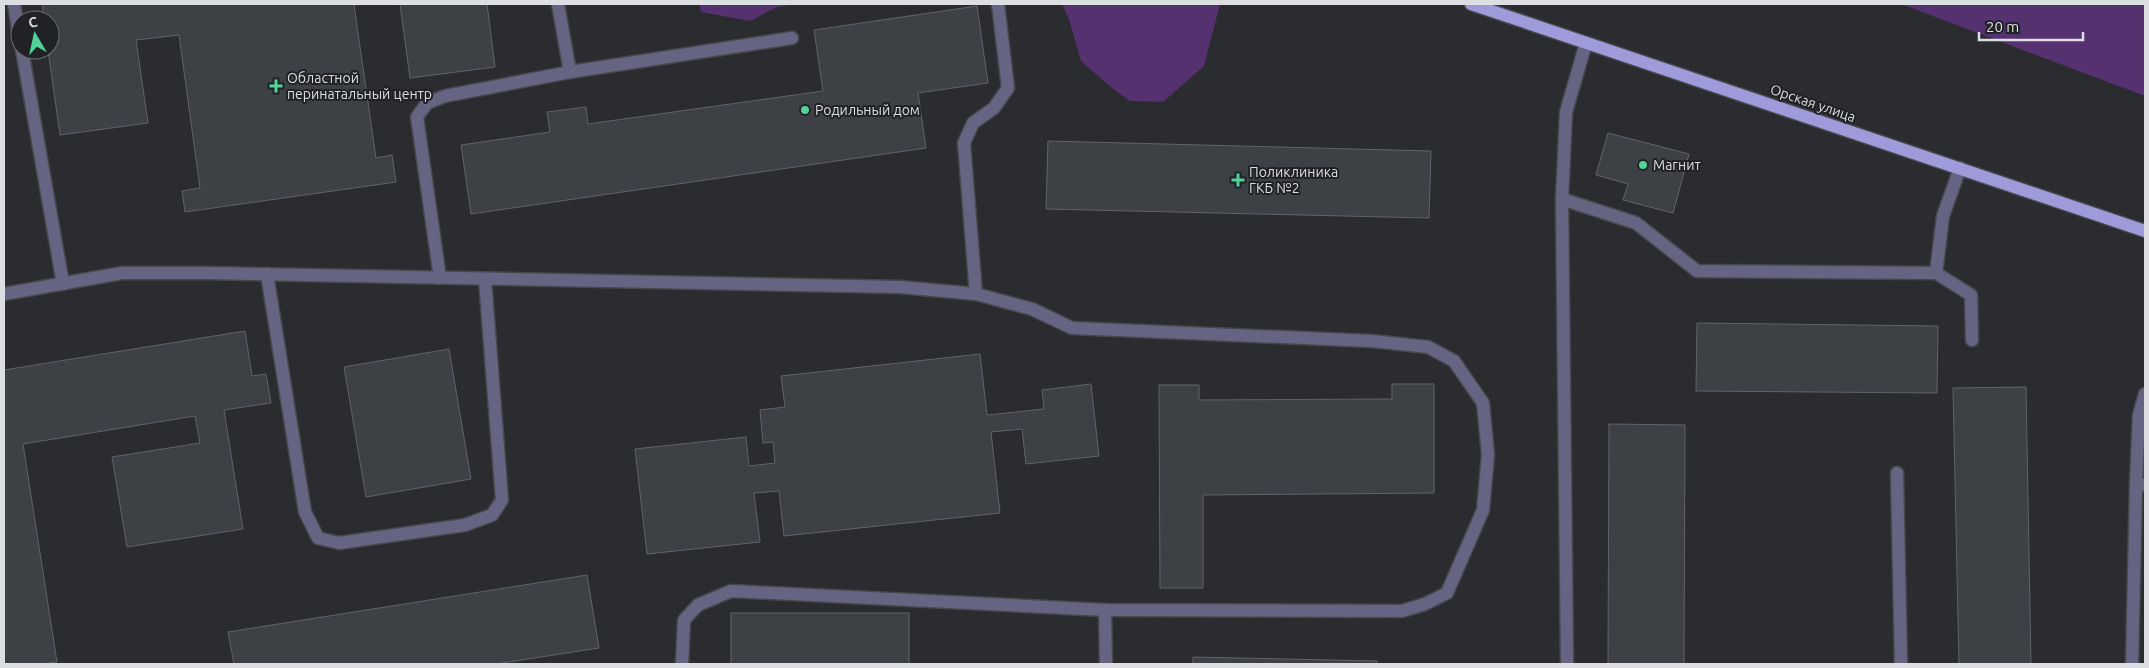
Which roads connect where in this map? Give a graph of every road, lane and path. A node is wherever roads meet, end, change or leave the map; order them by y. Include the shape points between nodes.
1 (558, 4) edge
2 (998, 4) edge
3 (1471, 4) edge
4 (1492, 7) edge
5 (792, 38) dead end
6 (1586, 42) junction
7 (24, 60) edge
8 (570, 72) junction
9 (1960, 168) junction
10 (1562, 199) junction
11 (2145, 231) edge
12 (1936, 273) junction
13 (267, 274) junction
14 (440, 278) junction
15 (485, 279) junction
16 (63, 284) junction
17 (4, 294) edge
18 (976, 294) junction
19 (1972, 340) dead end
20 (2145, 394) edge
21 (1898, 473) dead end
22 (2140, 484) edge
23 (1105, 610) junction
24 (682, 664) edge
25 (1106, 664) edge
26 (1567, 664) edge
27 (1901, 664) edge
28 (2132, 664) edge

1 - 8 lane
2 - 18 lane via 1008,88 994,108 973,123 964,143
3 - 4 main road, Орская улица
4 - 6 main road, Орская улица
5 - 8 lane
6 - 9 main road, Орская улица
6 - 10 lane via 1566,112
7 - 16 lane
8 - 14 lane via 445,96 427,103 417,117
9 - 11 main road, Орская улица
9 - 12 lane via 1943,216
10 - 12 lane via 1636,223 1697,271
10 - 26 lane
12 - 19 lane via 1971,295
13 - 14 lane
13 - 15 lane via 305,512 318,538 339,543 465,525 492,516 502,500
13 - 16 lane via 122,273
14 - 15 lane
15 - 18 lane via 900,287
16 - 17 lane
18 - 23 lane via 1032,309 1072,328 1428,347 1454,361 1482,403 1488,455 1483,510 1447,593 1425,604 1402,610
20 - 22 lane via 2139,415
21 - 27 lane
22 - 28 lane
23 - 24 lane via 731,591 698,605 684,620
23 - 25 lane

